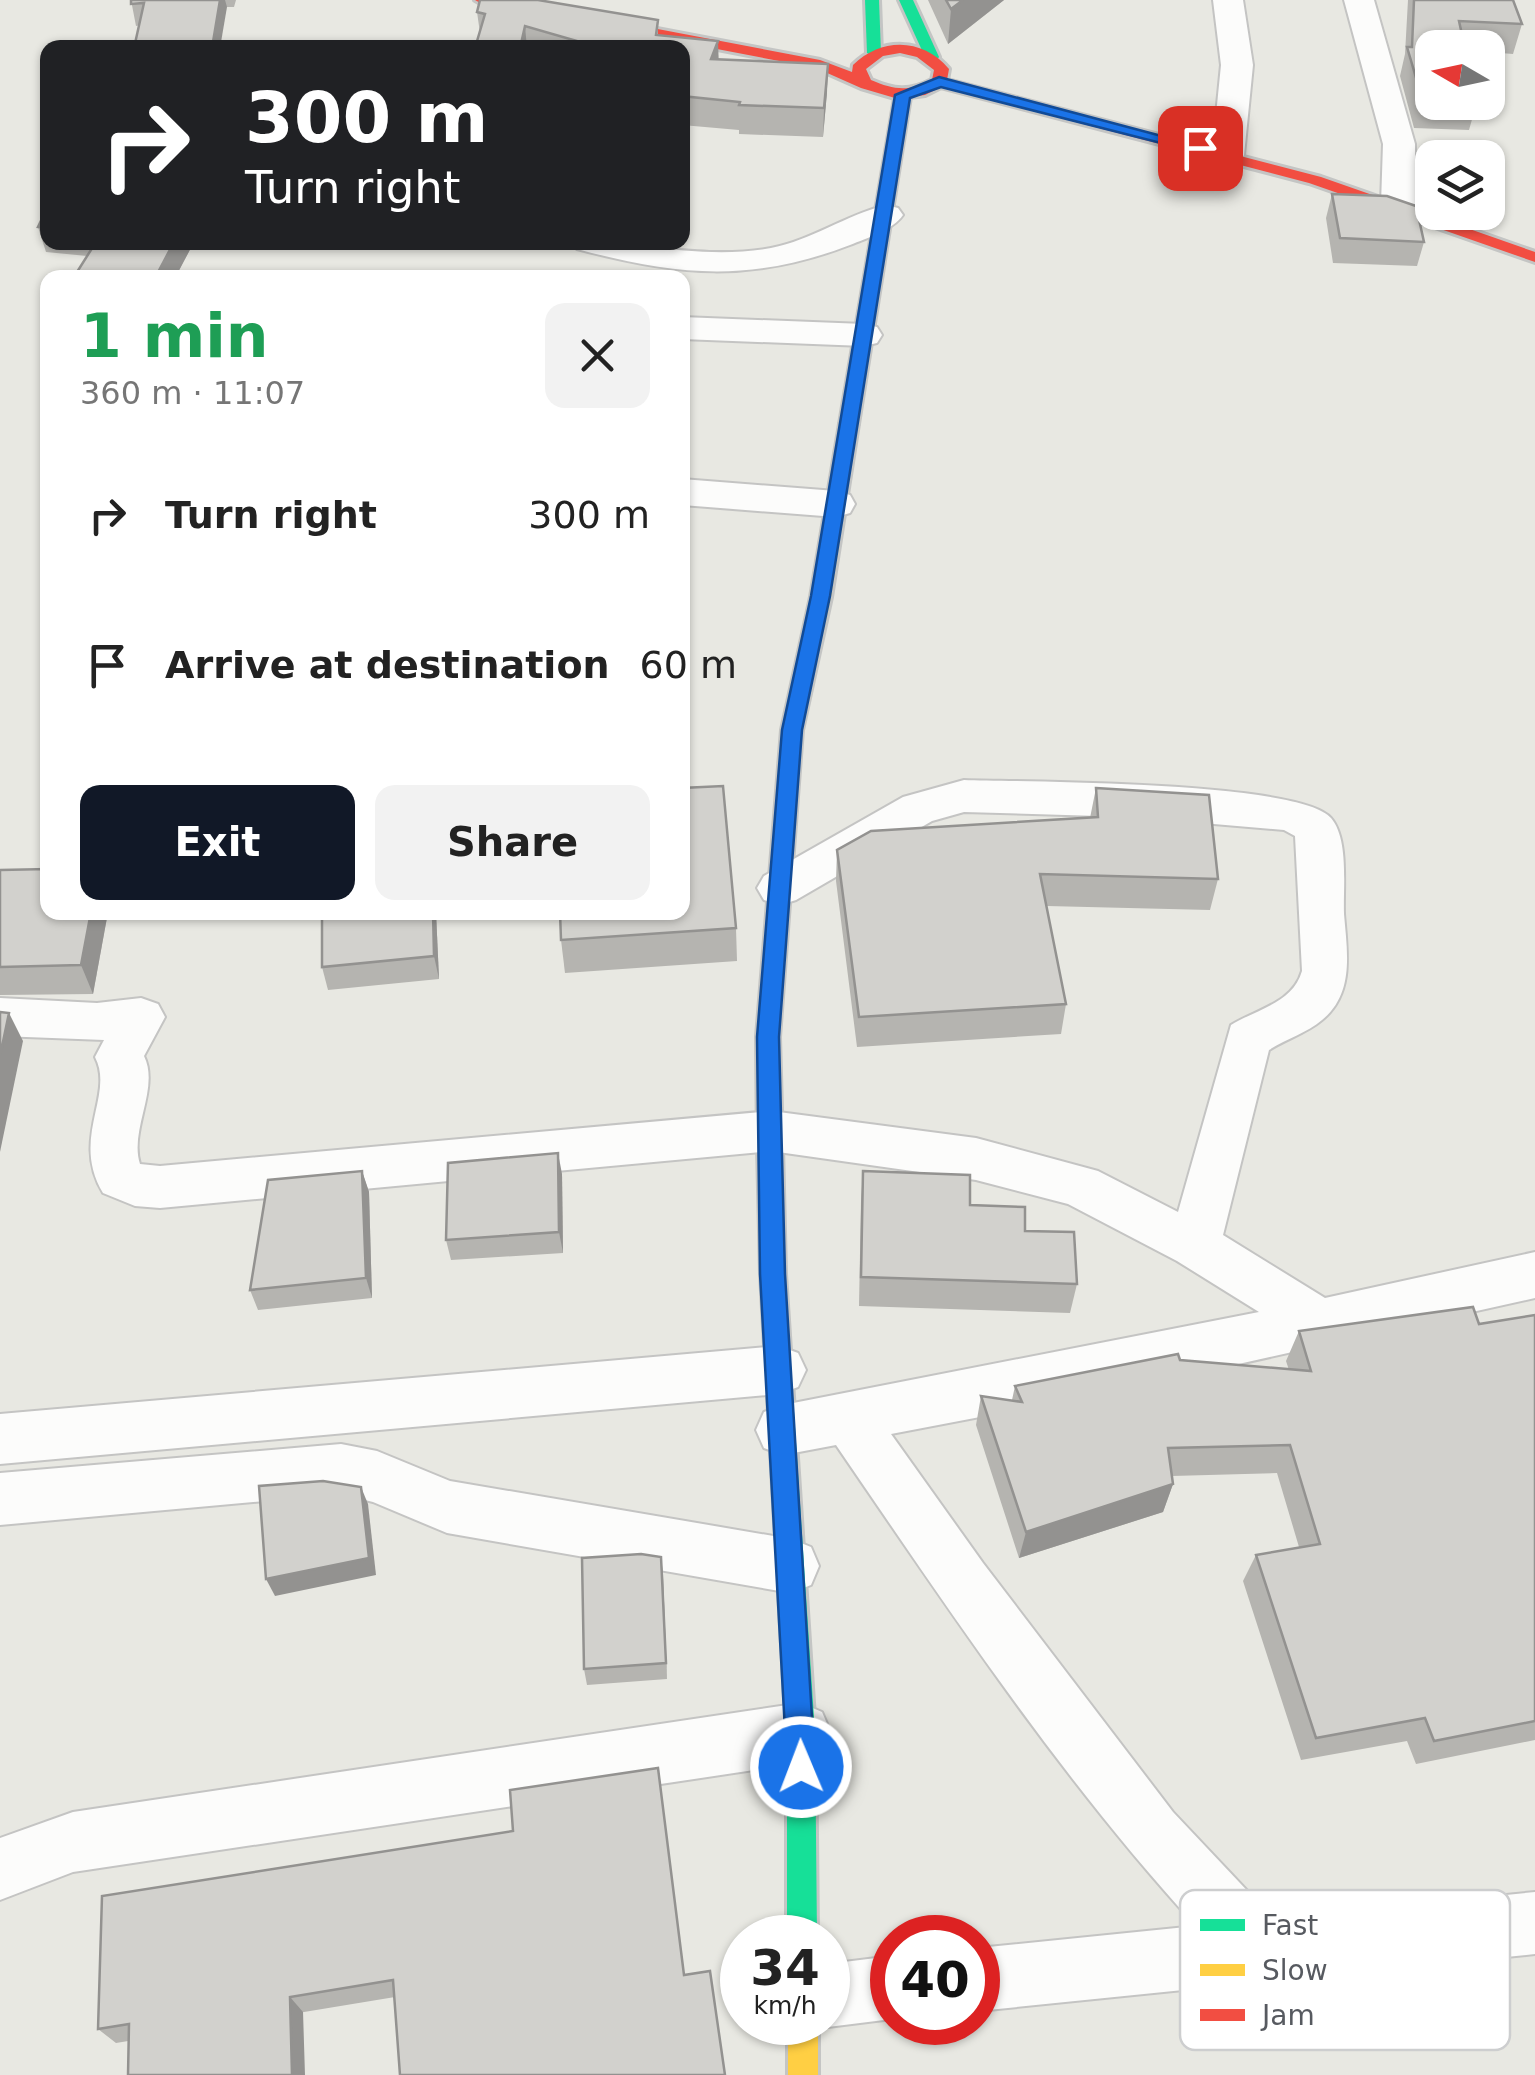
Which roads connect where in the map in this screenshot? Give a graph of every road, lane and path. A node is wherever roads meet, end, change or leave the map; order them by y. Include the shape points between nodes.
1 (482, 0) edge
2 (582, 0) edge
3 (872, 0) edge
4 (906, 0) edge
5 (1228, 0) edge
6 (1359, 0) edge
7 (874, 53) junction
8 (932, 57) junction
9 (939, 82) junction
10 (866, 85) junction
11 (903, 95) junction
12 (1228, 155) junction
13 (1398, 204) junction
14 (886, 215) junction
15 (614, 250) edge
16 (1535, 257) edge
17 (690, 328) edge
18 (864, 335) junction
19 (690, 493) edge
20 (836, 504) junction
21 (780, 888) junction
22 (0, 1016) edge
23 (771, 1131) junction
24 (1195, 1245) junction
25 (1535, 1275) edge
26 (1322, 1323) junction
27 (779, 1370) junction
28 (848, 1417) junction
29 (783, 1430) junction
30 (0, 1439) edge
31 (0, 1499) edge
32 (790, 1566) junction
33 (801, 1733) junction
34 (0, 1869) edge
35 (1205, 1890) edge
36 (802, 1915) edge
37 (1535, 1923) edge
38 (1510, 1926) edge
39 (1180, 1959) edge
40 (1000, 1978) edge
41 (802, 2045) edge
42 (803, 2075) edge

1 - 10 main road via 820,64
2 - 7 main road
3 - 7 main road
4 - 8 main road
5 - 12 street via 1237,65
6 - 13 street via 1400,144
7 - 8 main road via 903,49
7 - 10 main road via 858,68
8 - 9 main road via 942,69
9 - 11 main road
9 - 12 main road
10 - 11 main road
11 - 14 main road
12 - 13 main road
13 - 16 main road
14 - 15 street via 816,248 757,264 718,266
14 - 18 main road
17 - 18 street
18 - 20 main road
19 - 20 street
20 - 21 main road via 792,730
21 - 23 main road via 768,1037
21 - 24 street via 918,809 964,796 1132,801 1307,821 1316,831 1321,992 1308,1008 1248,1039
22 - 23 street via 98,1022 141,1017 118,1057 126,1069 111,1159 120,1178 137,1185
23 - 24 street via 976,1160 1080,1186
23 - 27 main road
24 - 26 street
25 - 26 street
26 - 28 street
27 - 29 main road
27 - 30 street
28 - 29 street
28 - 35 street via 1152,1833
29 - 32 main road
31 - 32 street via 341,1468 447,1507
32 - 33 main road
33 - 34 street via 72,1842
33 - 36 main road
37 - 38 street
39 - 40 street
41 - 42 main road

